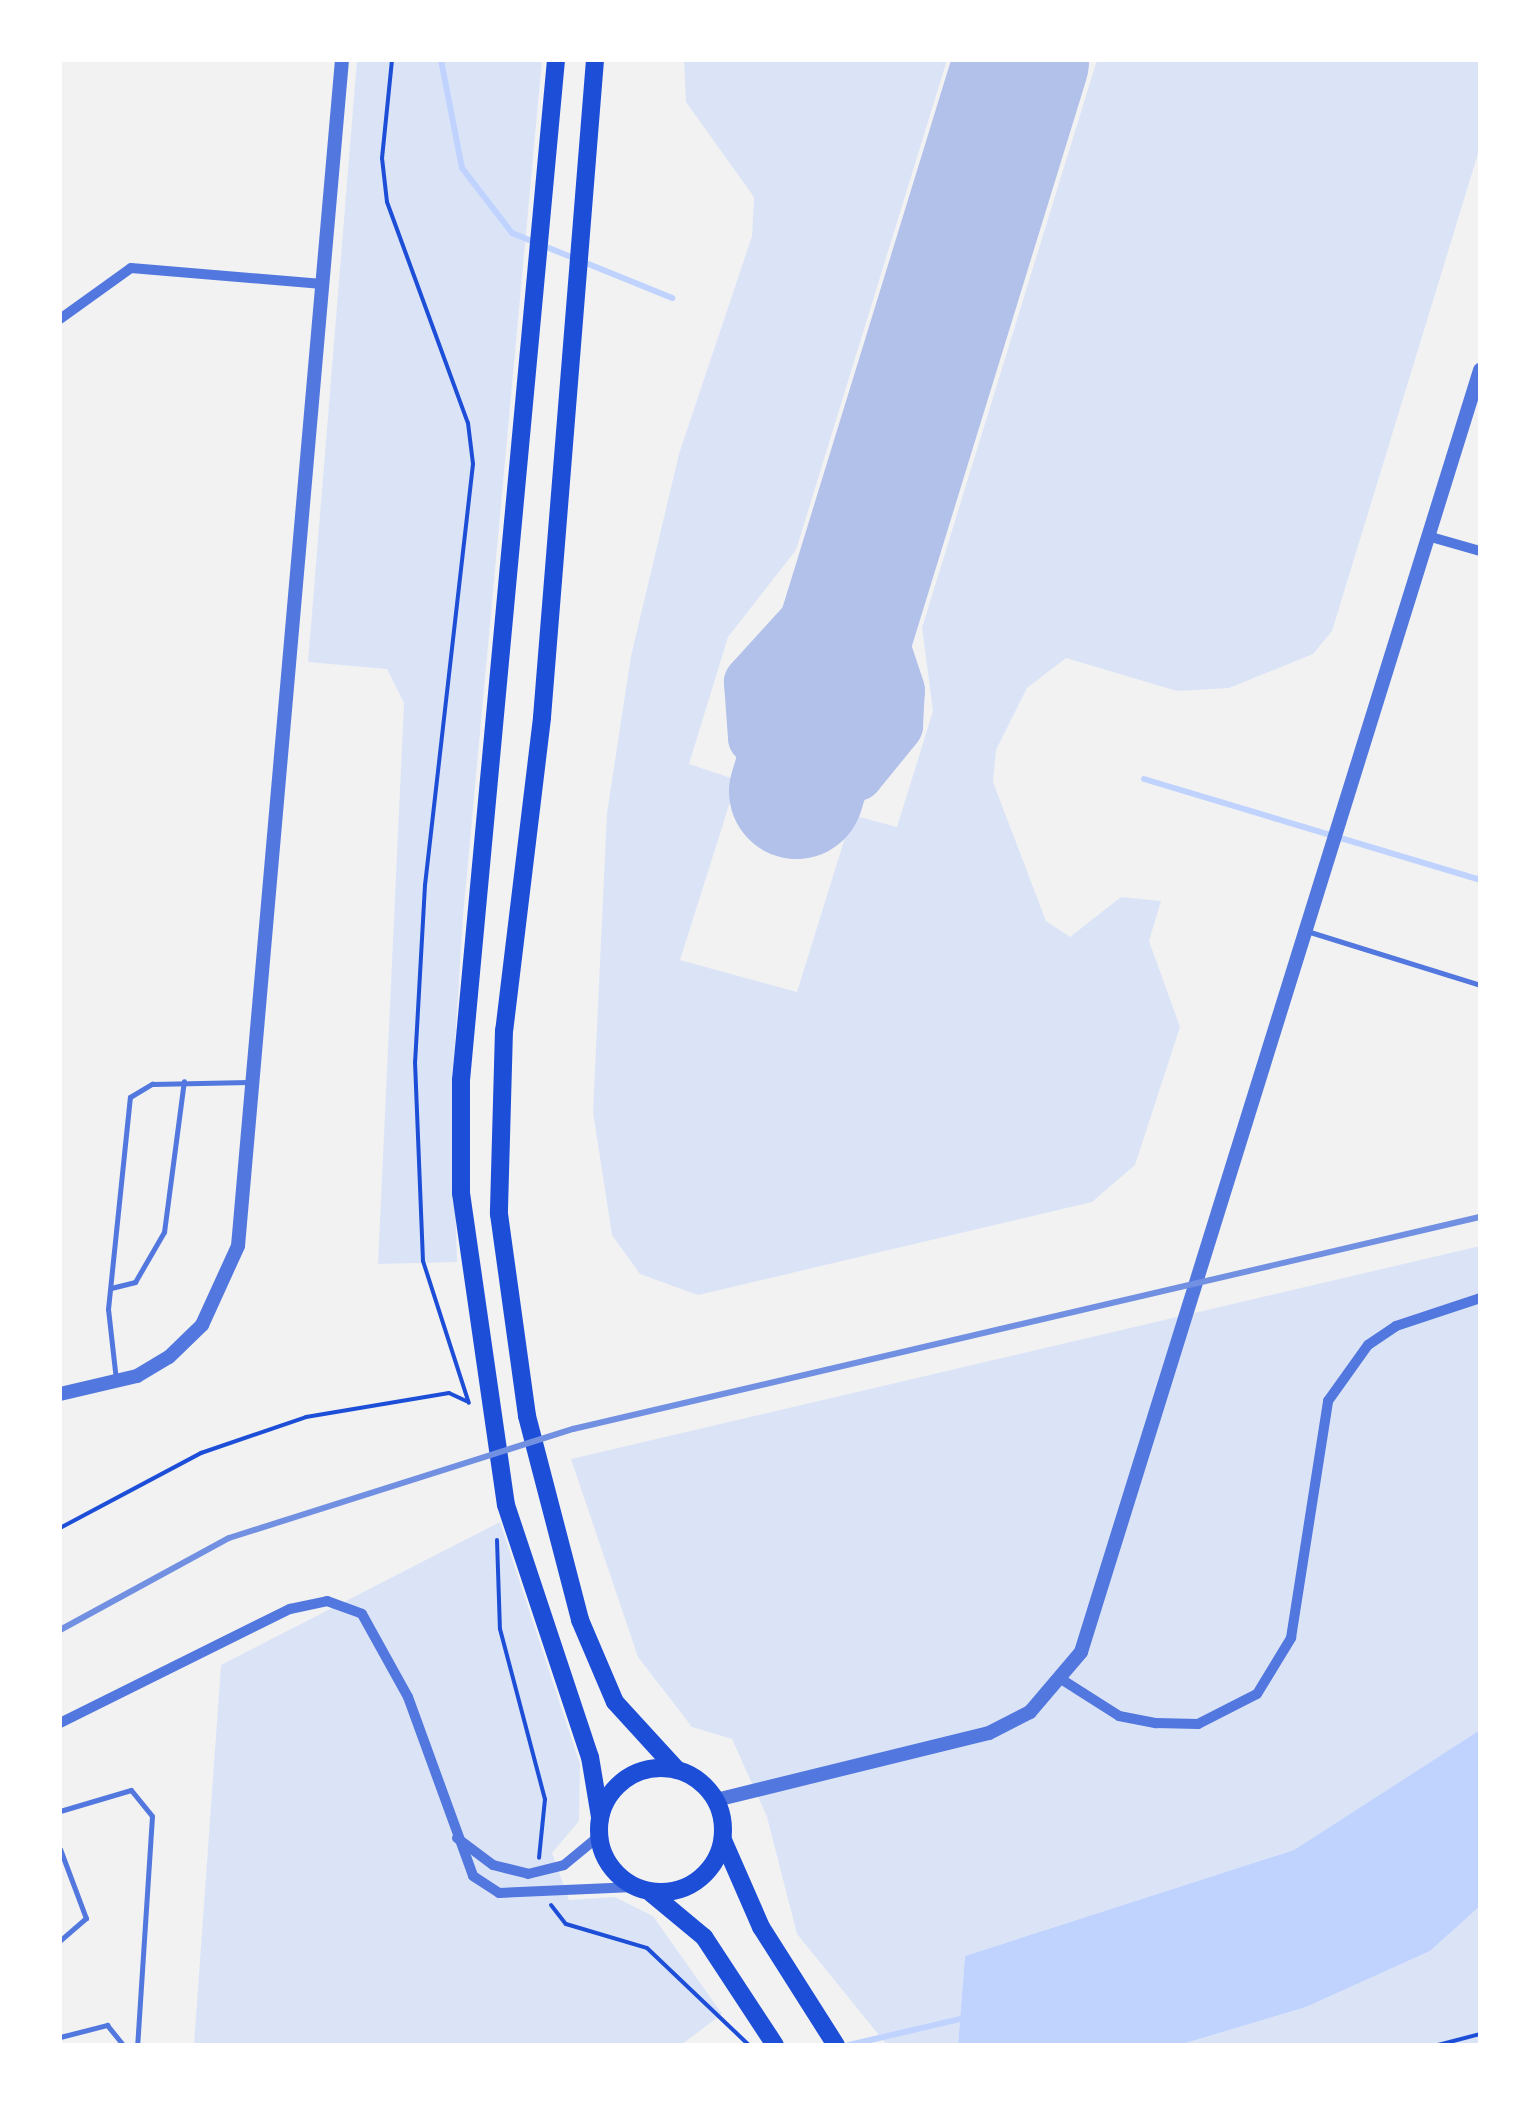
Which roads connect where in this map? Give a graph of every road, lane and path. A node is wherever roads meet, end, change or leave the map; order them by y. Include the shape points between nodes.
1 (342, 60) edge
2 (392, 60) edge
3 (556, 60) edge
4 (595, 60) edge
5 (322, 284) junction
6 (60, 319) edge
7 (1480, 370) edge
8 (1431, 537) junction
9 (1480, 550) edge
10 (1307, 931) junction
11 (1480, 985) edge
12 (184, 1081) junction
13 (252, 1082) junction
14 (111, 1288) junction
15 (1480, 1298) edge
16 (117, 1383) junction
17 (60, 1394) edge
18 (469, 1403) junction
19 (476, 1414) dead end
20 (60, 1528) edge
21 (497, 1535) dead end
22 (1061, 1679) junction
23 (60, 1723) edge
24 (677, 1770) junction
25 (716, 1800) junction
26 (60, 1810) edge
27 (600, 1827) junction
28 (456, 1838) junction
29 (722, 1840) junction
30 (60, 1849) edge
31 (540, 1871) junction
32 (640, 1889) junction
33 (548, 1894) junction
34 (60, 1941) edge
35 (1480, 2034) edge
36 (60, 2036) edge
37 (123, 2045) edge
38 (137, 2045) edge
39 (749, 2045) edge
40 (776, 2045) edge
41 (836, 2045) edge
42 (1438, 2045) edge

1 - 5 street
2 - 18 path via 382,158 387,202 468,423 474,464 425,886 415,1062 423,1261
3 - 27 highway via 461,1080 461,1192 506,1505 590,1757
4 - 24 highway via 498,1114 499,1214 527,1416 580,1620 614,1702
5 - 6 street via 132,268
5 - 13 street
7 - 8 street
8 - 9 street
8 - 10 street
10 - 11 lane
10 - 22 street via 1201,1252 1101,1607
12 - 13 lane
12 - 14 lane via 164,1232 135,1282
12 - 14 lane via 130,1097
13 - 16 street via 238,1246 202,1324 169,1356
14 - 16 lane
15 - 22 street via 1396,1326 1368,1346 1328,1401 1290,1638 1256,1694 1198,1724 1156,1723 1119,1716
16 - 17 street
18 - 19 path
18 - 20 path via 448,1393 306,1417 200,1454
21 - 31 path via 500,1629 546,1800
22 - 25 street via 1030,1712 989,1733
23 - 28 street via 290,1610 327,1601 362,1614 408,1697
24 - 25 highway
24 - 27 highway via 620,1783
25 - 29 highway
26 - 38 lane via 116,1790 148,1802 155,1840
27 - 31 street via 564,1865
27 - 32 highway
28 - 31 street via 492,1865
28 - 33 street via 473,1876 500,1893
29 - 32 highway via 686,1888
29 - 41 highway via 799,1994
30 - 34 lane via 86,1918
32 - 33 street
32 - 40 highway via 704,1938
33 - 39 path via 557,1919 632,1939
35 - 42 path
36 - 37 lane via 108,2025

